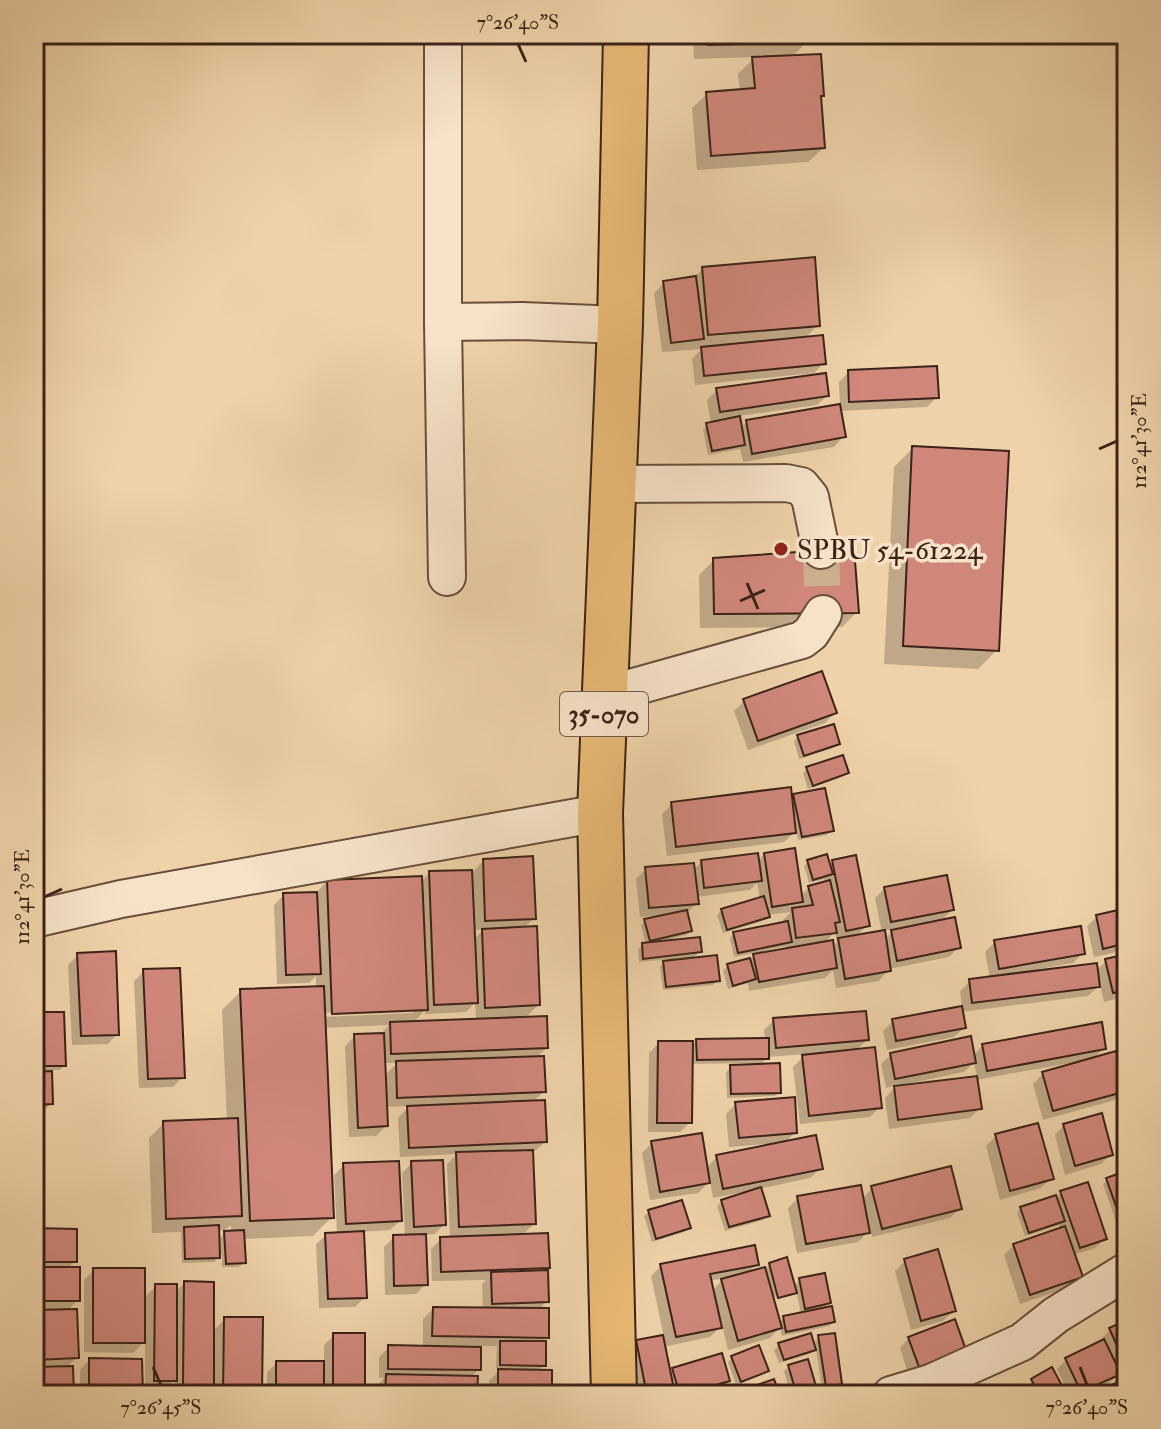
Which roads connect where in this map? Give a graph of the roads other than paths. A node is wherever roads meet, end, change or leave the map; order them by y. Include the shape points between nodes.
1 (443, 34) edge
2 (626, 34) edge
3 (443, 322) junction
4 (620, 325) junction
5 (613, 484) junction
6 (821, 550) tunnel mouth
7 (447, 577) dead end
8 (823, 614) dead end
9 (605, 695) junction
10 (600, 813) junction
11 (34, 919) edge
12 (1127, 1271) edge
13 (933, 1389) edge
14 (614, 1395) edge
15 (891, 1395) edge

1 - 3 street
2 - 4 main road, 35-070
3 - 4 street
3 - 7 street
4 - 5 main road, 35-070
5 - 6 street via 801,486 810,497
5 - 9 main road, 35-070
8 - 9 street via 802,640
9 - 10 main road, 35-070
10 - 11 street
10 - 14 main road, 35-070
12 - 13 street via 1022,1342
13 - 15 street

